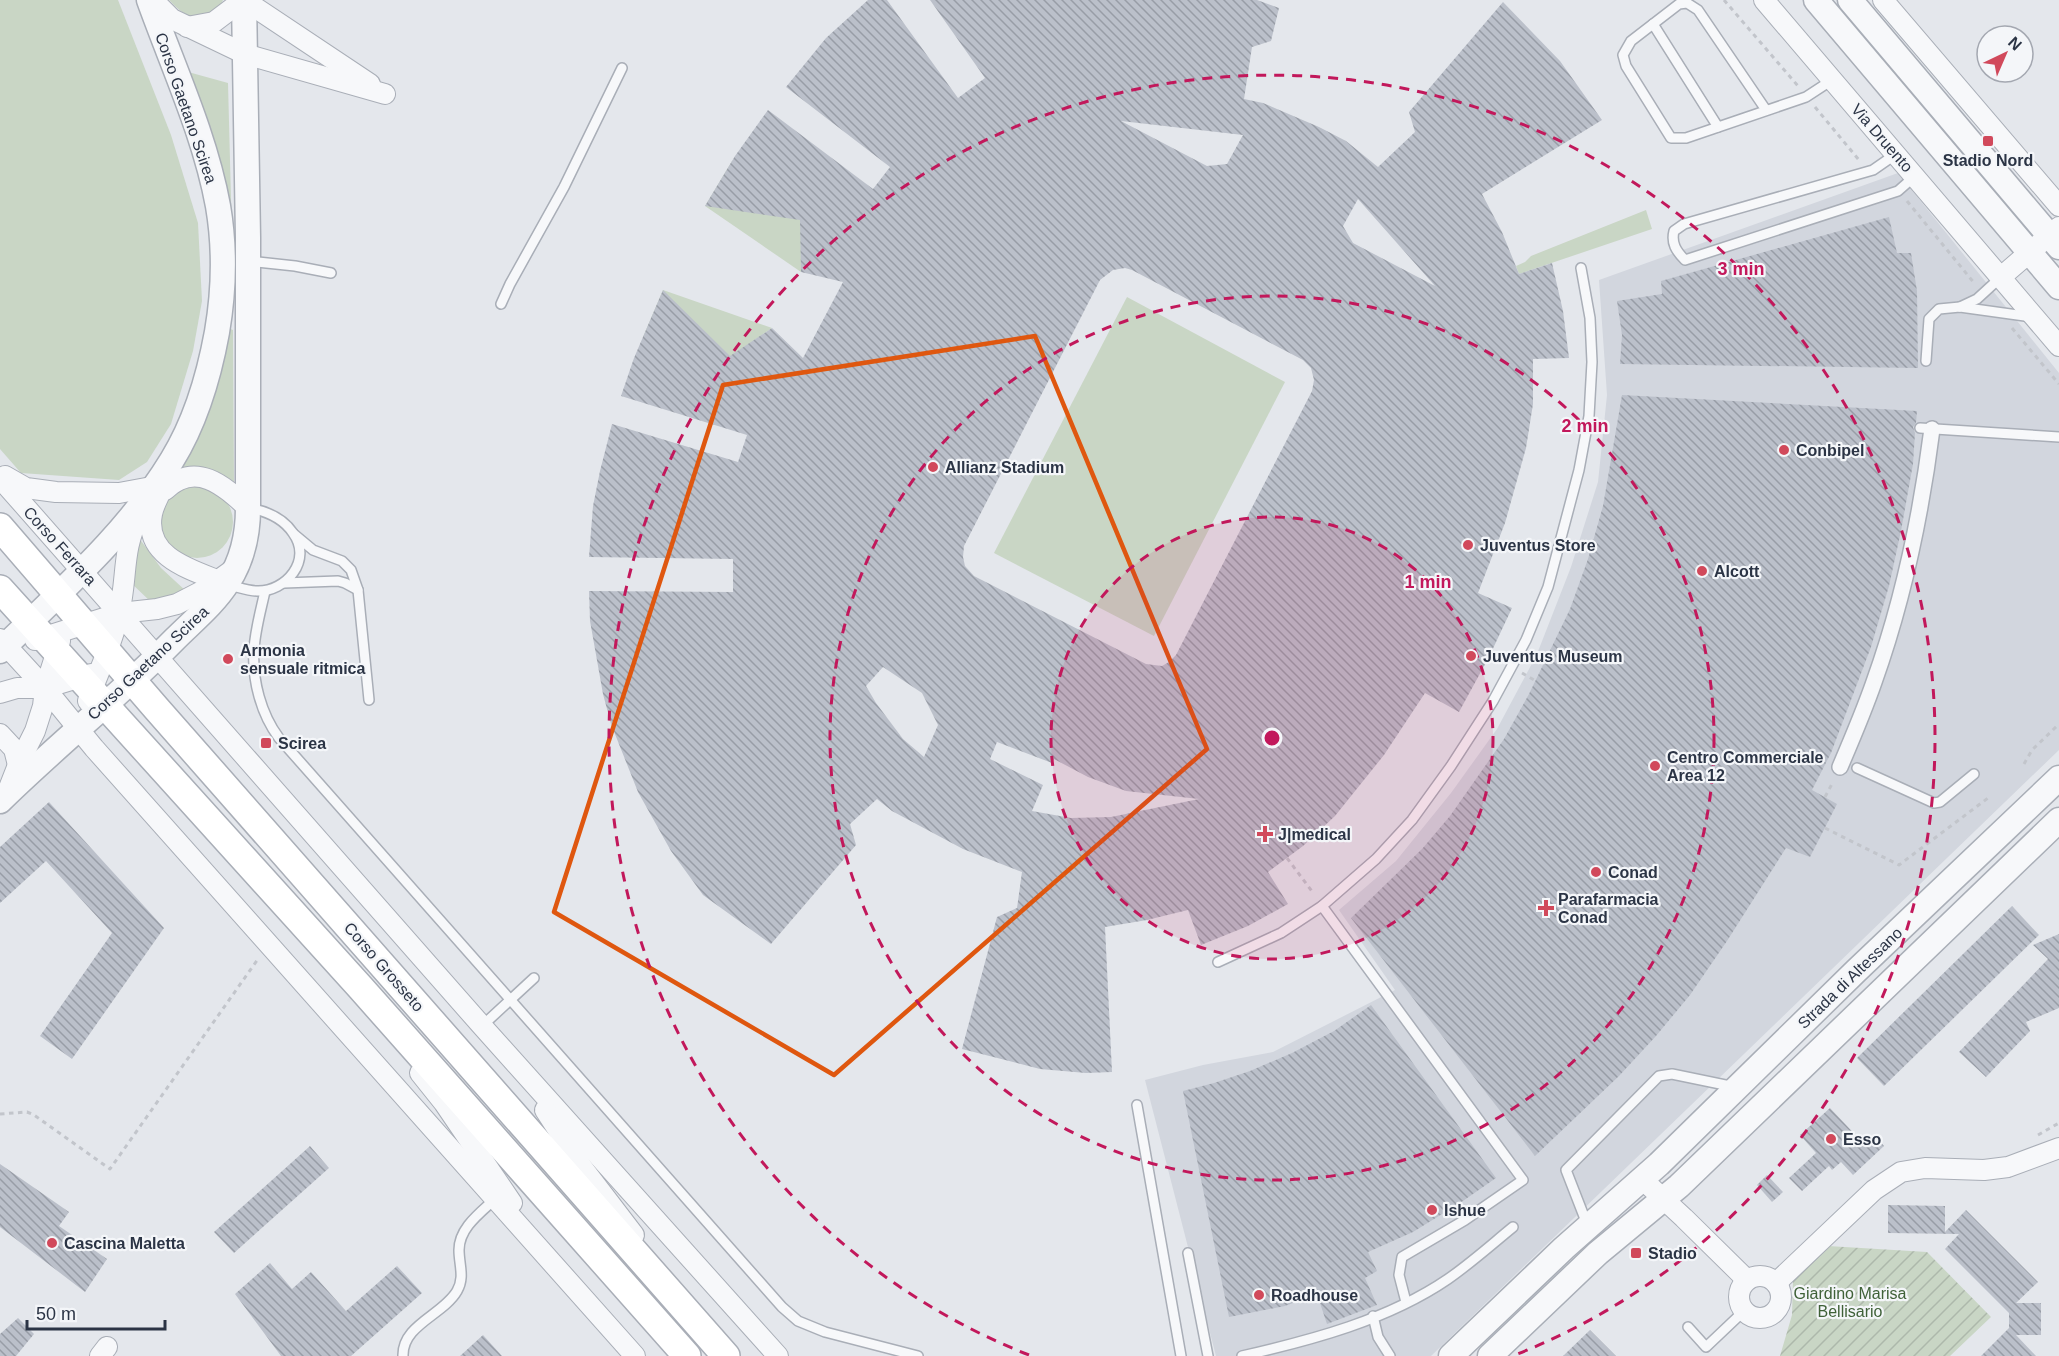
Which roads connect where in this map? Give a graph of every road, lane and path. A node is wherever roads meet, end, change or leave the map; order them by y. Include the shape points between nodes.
1 (151, 0) edge
2 (244, 0) edge
3 (1764, 0) edge
4 (1816, 0) edge
5 (1850, 0) edge
6 (1884, 0) edge
7 (1653, 24) junction
8 (187, 27) junction
9 (245, 54) junction
10 (622, 68) dead end
11 (1832, 80) junction
12 (1767, 110) junction
13 (1718, 127) junction
14 (1896, 154) junction
15 (1915, 176) junction
16 (2059, 206) edge
17 (2056, 236) edge
18 (2030, 252) junction
19 (235, 260) junction
20 (1581, 268) dead end
21 (332, 273) dead end
22 (2001, 277) junction
23 (2059, 287) edge
24 (501, 304) dead end
25 (1960, 307) junction
26 (2036, 318) junction
27 (2059, 346) edge
28 (1926, 361) dead end
29 (1926, 428) joint
30 (2059, 437) edge
31 (0, 473) edge
32 (0, 478) edge
33 (165, 481) junction
34 (249, 508) junction
35 (141, 512) junction
36 (0, 527) edge
37 (117, 535) junction
38 (295, 535) junction
39 (83, 572) junction
40 (227, 577) junction
41 (284, 583) junction
42 (0, 589) edge
43 (358, 590) junction
44 (265, 591) junction
45 (120, 613) junction
46 (59, 625) junction
47 (2, 645) edge
48 (158, 657) junction
49 (105, 677) junction
50 (45, 688) junction
51 (0, 693) edge
52 (369, 700) dead end
53 (2059, 724) edge
54 (78, 729) junction
55 (0, 735) edge
56 (2024, 764) dead end
57 (18, 765) junction
58 (1840, 767) dead end
59 (1857, 768) dead end
60 (1974, 774) dead end
61 (2059, 778) edge
62 (4, 797) edge
63 (1988, 798) dead end
64 (2059, 820) edge
65 (1825, 828) dead end
66 (1287, 858) dead end
67 (1322, 906) junction
68 (268, 944) junction
69 (1218, 962) dead end
70 (534, 978) dead end
71 (360, 987) junction
72 (511, 999) junction
73 (482, 1026) junction
74 (519, 1068) junction
75 (1737, 1088) junction
76 (1137, 1105) dead end
77 (0, 1114) edge
78 (2059, 1148) edge
79 (1643, 1180) junction
80 (495, 1199) junction
81 (1664, 1200) junction
82 (1513, 1227) dead end
83 (1588, 1228) junction
84 (535, 1244) junction
85 (1188, 1252) dead end
86 (1747, 1280) junction
87 (663, 1283) junction
88 (1776, 1283) junction
89 (1406, 1302) junction
90 (1744, 1311) junction
91 (1373, 1316) junction
92 (1688, 1327) dead end
93 (403, 1356) edge
94 (635, 1356) edge
95 (687, 1356) edge
96 (726, 1356) edge
97 (778, 1356) edge
98 (918, 1356) edge
99 (1181, 1356) edge
100 (1208, 1356) edge
101 (1242, 1356) edge
102 (1390, 1356) edge
103 (1451, 1356) edge
104 (1490, 1356) edge

1 - 8 street, Corso Gaetano Scirea via 171,19
1 - 19 street, Corso Gaetano Scirea via 208,164
2 - 8 street, Corso Gaetano Scirea via 214,22
2 - 9 street, Corso Gaetano Scirea
2 - 9 street, Corso Gaetano Scirea via 385,94
3 - 11 street, Via Druento
4 - 18 street
5 - 17 street
6 - 16 street
7 - 12 lane via 1680,4 1687,3 1698,10
7 - 13 lane
7 - 13 lane via 1631,41 1623,54 1650,107 1671,138 1686,138
8 - 9 street, Corso Gaetano Scirea
9 - 19 street, Corso Gaetano Scirea
10 - 24 lane
11 - 12 lane via 1806,97
11 - 14 street, Via Druento
12 - 13 lane
14 - 15 street, Via Druento
14 - 15 lane via 1873,170 1684,224 1674,231 1672,238 1677,252 1685,260 1898,191
15 - 22 street, Via Druento
17 - 18 street
18 - 22 street
18 - 23 street
19 - 21 lane
19 - 33 street, Corso Gaetano Scirea via 221,305 208,372
19 - 34 street, Corso Gaetano Scirea
20 - 67 lane via 1590,318 1589,416 1548,587 1526,640 1493,701 1451,766 1412,820 1376,859
22 - 25 lane via 1977,299
22 - 26 street, Via Druento
25 - 26 lane
25 - 28 lane via 1939,309 1929,319
26 - 27 street, Via Druento
29 - 30 lane
29 - 58 street via 1924,492 1903,588 1875,682
31 - 33 street via 26,488 45,492 112,493
32 - 39 street, Corso Ferrara
33 - 34 street via 207,478
33 - 35 street, Corso Gaetano Scirea
33 - 37 street, Corso Gaetano Scirea
33 - 40 street, Corso Gaetano Scirea via 151,514 157,545 173,561
34 - 38 lane via 284,522
34 - 40 street, Corso Gaetano Scirea via 245,545
35 - 37 street, Corso Gaetano Scirea
35 - 45 street, Corso Gaetano Scirea via 126,552
36 - 46 main road, Corso Ferrara
37 - 39 street, Corso Gaetano Scirea
38 - 41 lane via 298,564
38 - 43 lane via 313,550 347,565
39 - 45 street, Corso Ferrara
39 - 46 street, Corso Gaetano Scirea
40 - 44 lane via 246,590
40 - 45 street, Corso Gaetano Scirea via 177,604
40 - 48 street, Corso Gaetano Scirea via 214,600
41 - 43 lane via 338,581
41 - 44 lane
42 - 46 main road, Corso Ferrara
43 - 52 lane
44 - 72 lane via 254,658 260,700 271,725
45 - 46 street, Corso Gaetano Scirea
45 - 48 street, Corso Grosseto
45 - 49 street, Corso Gaetano Scirea
46 - 47 street, Corso Gaetano Scirea
46 - 49 main road, Corso Ferrara
46 - 49 main road, Corso Grosseto
46 - 50 street
47 - 50 street
48 - 49 street, Corso Gaetano Scirea
48 - 73 street, Corso Grosseto
49 - 50 street
49 - 54 street, Corso Gaetano Scirea
49 - 71 main road, Corso Grosseto
49 - 87 main road, Corso Grosseto
50 - 51 street via 17,688
50 - 54 street, Corso Grosseto
50 - 57 street via 35,731
53 - 56 path via 2032,750
54 - 62 street, Corso Gaetano Scirea
54 - 68 street, Corso Grosseto
55 - 57 street via 14,749
57 - 62 street
59 - 60 lane via 1934,803
61 - 75 street, Strada di Altessano
63 - 65 path via 1899,865
64 - 81 street, Strada di Altessano
66 - 67 path
67 - 69 lane via 1281,933
67 - 89 lane via 1523,1180 1402,1257 1399,1275
68 - 77 path via 110,1169 34,1115
68 - 80 street, Corso Grosseto
70 - 72 lane
71 - 84 street, Corso Grosseto via 497,1181
71 - 95 main road, Corso Grosseto
72 - 73 lane
72 - 98 lane via 793,1318 825,1332
73 - 74 street, Corso Grosseto
74 - 87 street, Corso Grosseto
74 - 97 street, Corso Grosseto
75 - 79 street, Strada di Altessano
75 - 83 lane via 1672,1074 1659,1076 1566,1170
76 - 99 lane
78 - 88 street via 2008,1167 1901,1172 1874,1190
79 - 81 street
79 - 83 street, Strada di Altessano
80 - 84 street, Corso Grosseto
80 - 93 lane via 472,1221 459,1244 462,1277 458,1291 410,1335
81 - 86 street
81 - 104 street, Strada di Altessano via 1598,1253
82 - 89 lane via 1446,1280
83 - 103 street, Strada di Altessano
84 - 94 street, Corso Grosseto
85 - 100 lane
86 - 88 street via 1765,1276
86 - 90 street via 1739,1292
87 - 96 main road, Corso Grosseto
88 - 90 street via 1781,1301 1774,1313 1762,1318
89 - 91 lane
90 - 92 lane via 1706,1347
91 - 101 lane
91 - 102 lane via 1378,1337

